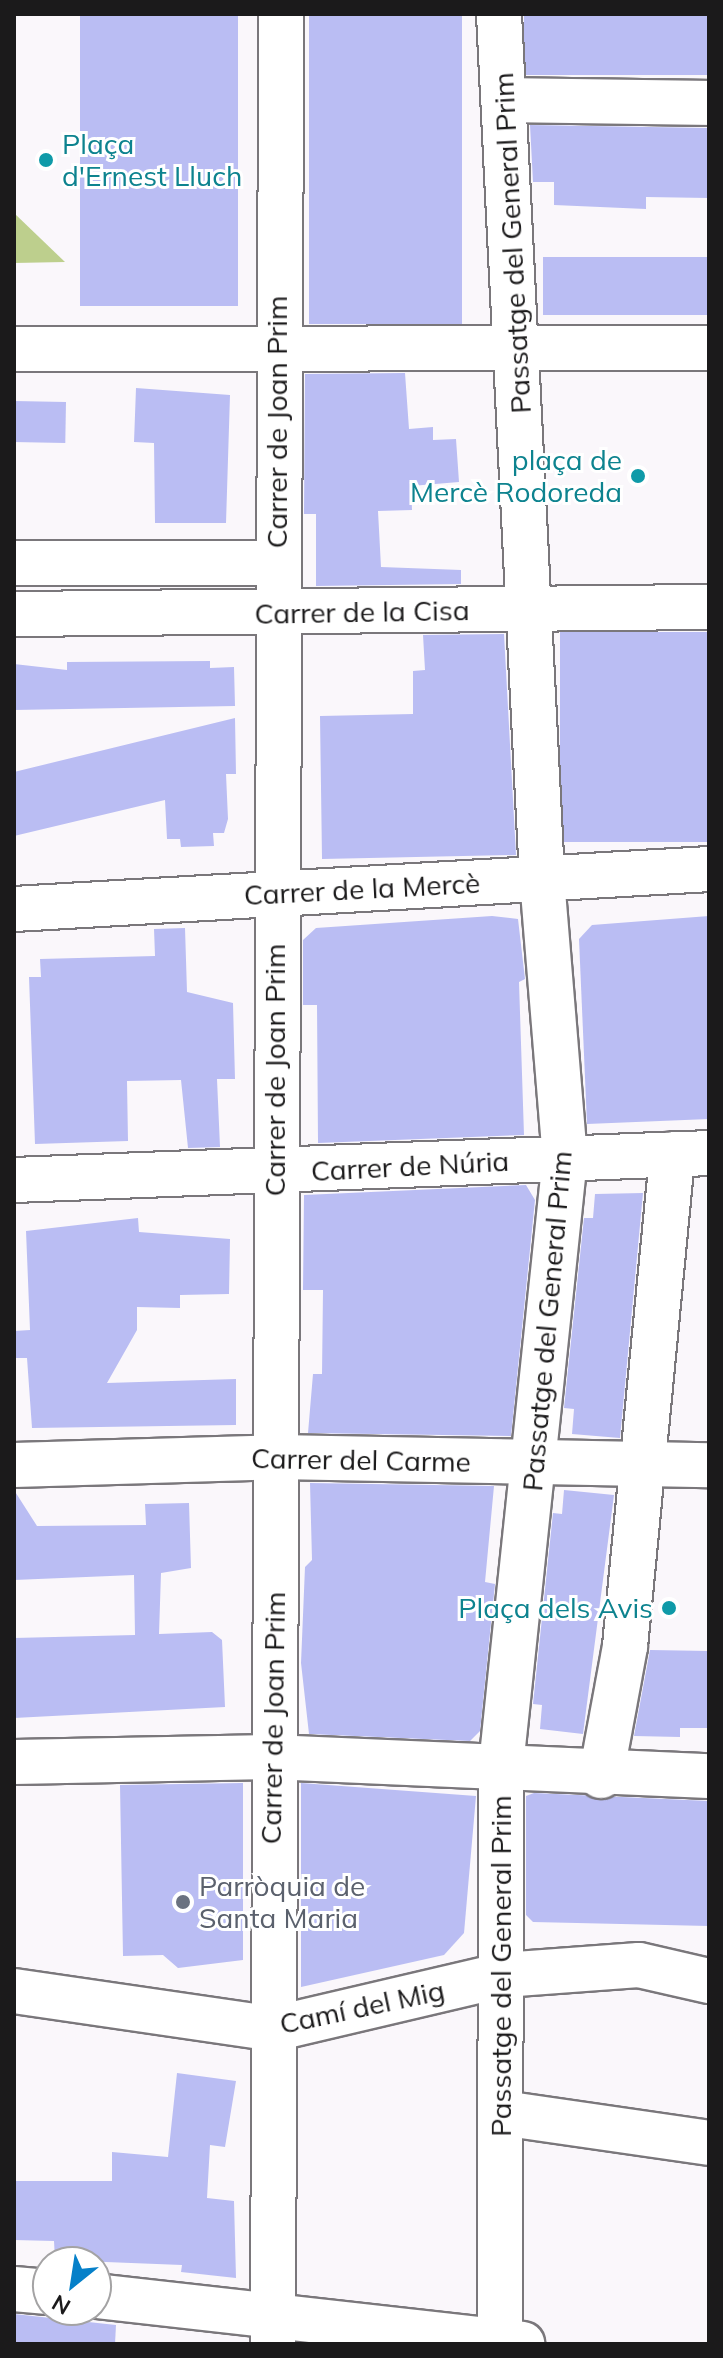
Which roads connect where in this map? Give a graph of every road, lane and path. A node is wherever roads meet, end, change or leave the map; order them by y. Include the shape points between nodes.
1 (281, 14) edge
2 (499, 14) edge
3 (505, 100) junction
4 (709, 103) edge
5 (518, 345) junction
6 (709, 348) edge
7 (14, 349) edge
8 (276, 353) junction
9 (14, 563) edge
10 (277, 563) junction
11 (709, 607) edge
12 (531, 610) junction
13 (14, 614) edge
14 (276, 614) junction
15 (709, 869) edge
16 (542, 879) junction
17 (275, 894) junction
18 (14, 909) edge
19 (691, 1154) edge
20 (565, 1158) junction
21 (274, 1172) junction
22 (14, 1180) edge
23 (277, 1457) junction
24 (642, 1462) junction
25 (536, 1463) junction
26 (14, 1465) edge
27 (709, 1465) edge
28 (271, 1757) junction
29 (14, 1762) edge
30 (501, 1766) junction
31 (601, 1776) junction
32 (709, 1776) edge
33 (503, 1975) junction
34 (709, 1981) edge
35 (14, 1991) edge
36 (273, 2029) junction
37 (502, 2113) junction
38 (709, 2143) edge
39 (112, 2299) edge
40 (274, 2328) edge
41 (511, 2342) edge

1 - 8 street, Carrer de Joan Prim
2 - 3 street, Passatge del General Prim
3 - 4 street
3 - 5 street, Passatge del General Prim
5 - 6 street
5 - 8 street
5 - 12 street, Passatge del General Prim
7 - 8 street
8 - 10 street, Carrer de Joan Prim
9 - 10 street, Carrer de la Cisa
10 - 14 street, Carrer de Joan Prim
11 - 12 street, Carrer de la Cisa
12 - 14 street, Carrer de la Cisa
12 - 16 street, Passatge del General Prim
13 - 14 street, Carrer de la Cisa
14 - 17 street, Carrer de Joan Prim
15 - 16 street, Carrer de la Mercè
16 - 17 street, Carrer de la Mercè
16 - 20 street, Passatge del General Prim
17 - 18 street, Carrer de la Mercè
17 - 21 street, Carrer de Joan Prim
19 - 20 street, Carrer de Núria
19 - 24 street
20 - 21 street, Carrer de Núria
20 - 25 street, Passatge del General Prim
21 - 22 street, Carrer de Núria
21 - 23 street, Carrer de Joan Prim
23 - 25 street, Carrer del Carme
23 - 26 street, Carrer del Carme
23 - 28 street, Carrer de Joan Prim
24 - 25 street, Carrer del Carme
24 - 27 street, Carrer del Carme
24 - 31 street via 625,1646
25 - 30 street, Passatge del General Prim
28 - 29 street
28 - 30 street
28 - 36 street, Carrer de Joan Prim
30 - 31 street
30 - 33 street, Passatge del General Prim
31 - 32 street
33 - 34 street, Camí del Mig via 639,1965
33 - 36 street, Camí del Mig
33 - 37 street, Passatge del General Prim
35 - 36 street, Camí del Mig
36 - 40 street, Carrer de Joan Prim
37 - 38 street
37 - 41 street, Passatge del General Prim
39 - 40 street
40 - 41 street

